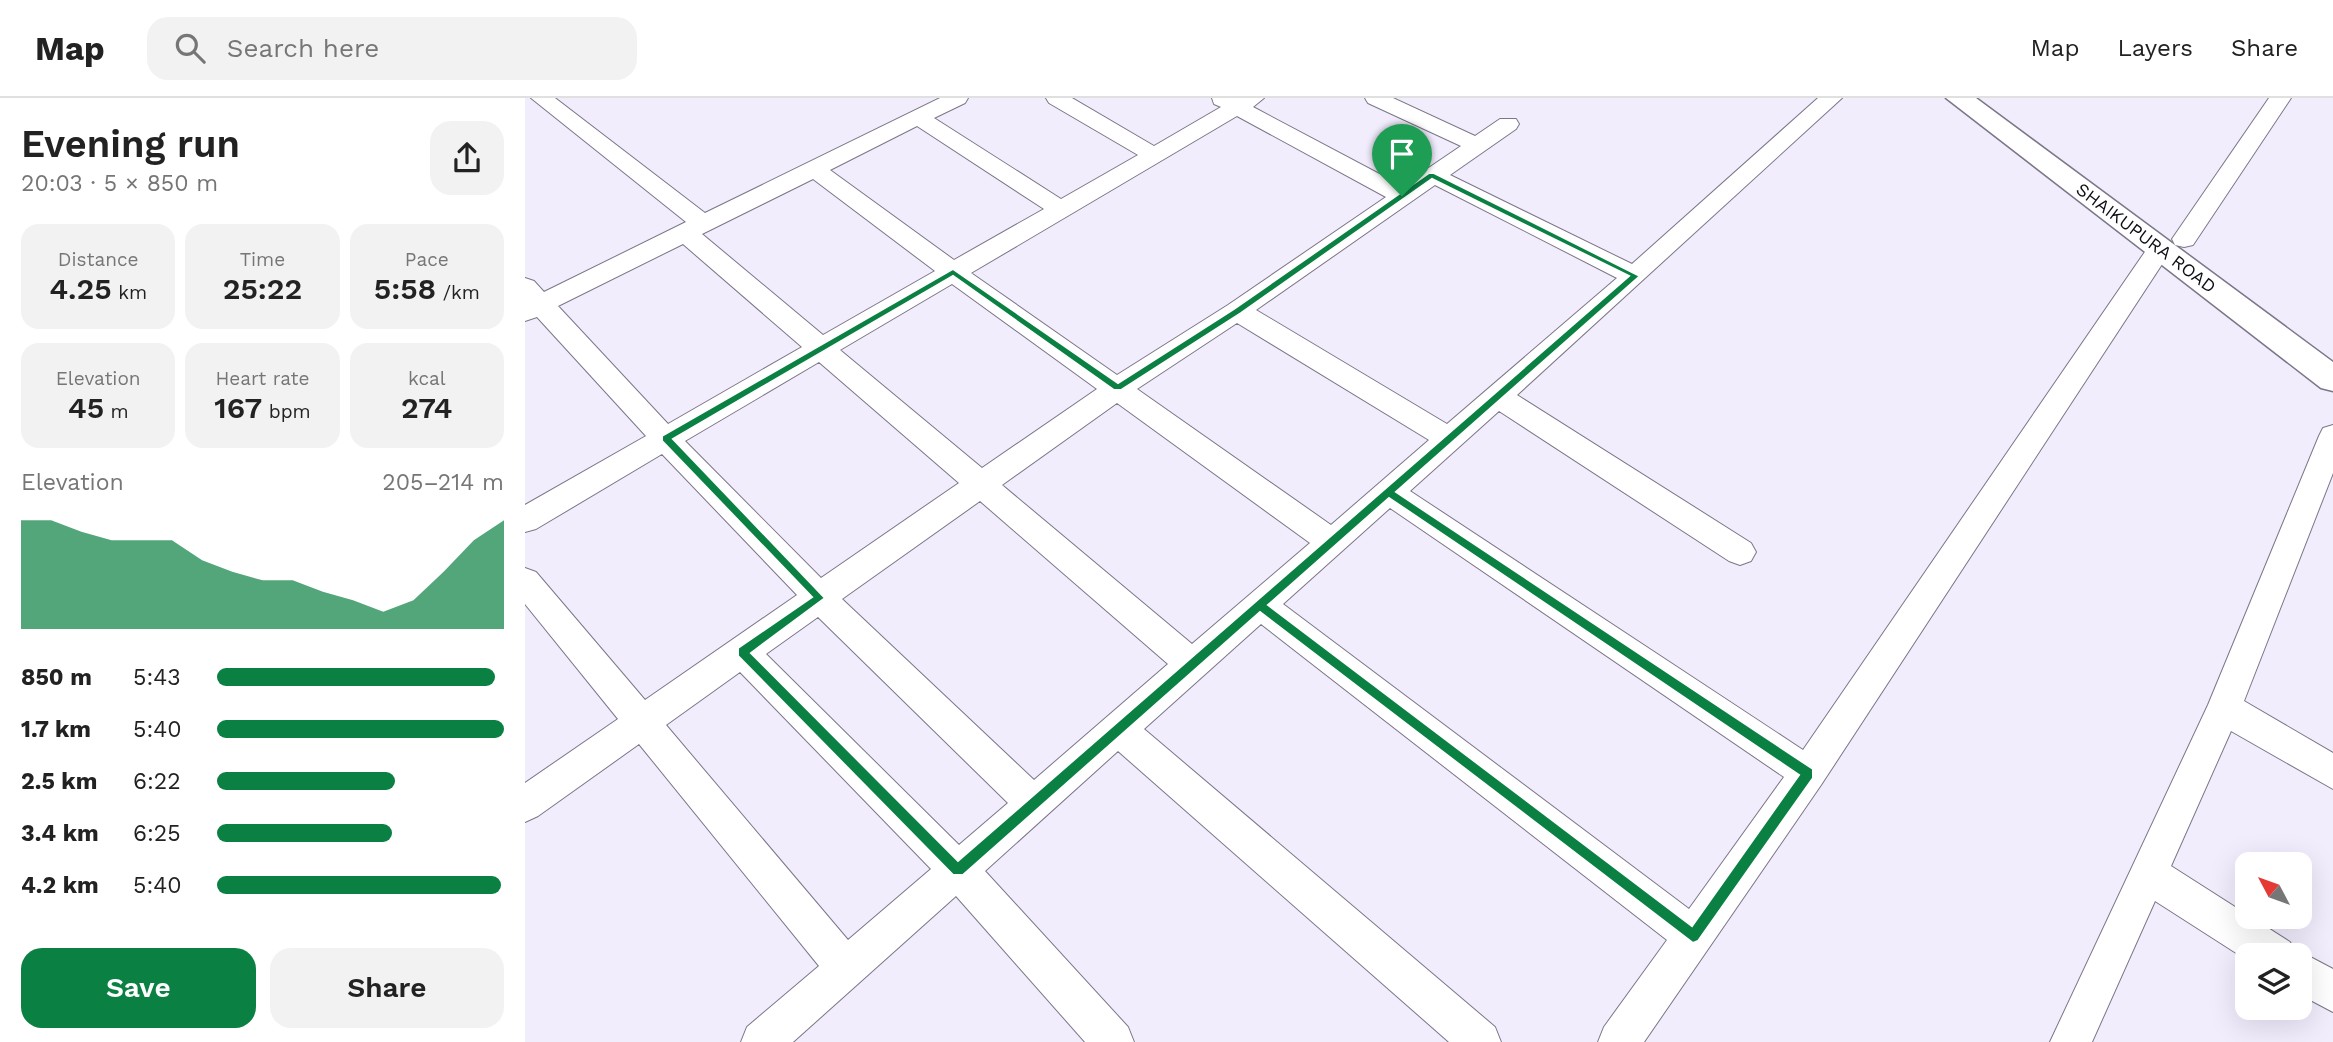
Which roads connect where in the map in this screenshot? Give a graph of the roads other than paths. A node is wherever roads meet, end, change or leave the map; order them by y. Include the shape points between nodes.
1 (543, 98) edge
2 (902, 98) edge
3 (957, 98) edge
4 (1057, 98) edge
5 (1376, 98) edge
6 (1831, 98) edge
7 (1959, 98) edge
8 (1992, 98) edge
9 (2280, 98) edge
10 (1237, 101) edge
11 (922, 115) junction
12 (1508, 124) dead end
13 (1476, 145) junction
14 (1154, 155) junction
15 (813, 168) junction
16 (1431, 175) junction
17 (1402, 196) junction
18 (1061, 209) junction
19 (693, 228) junction
20 (2172, 244) junction
21 (953, 272) junction
22 (1635, 276) junction
23 (530, 301) edge
24 (1237, 311) junction
25 (2333, 348) edge
26 (820, 349) junction
27 (2333, 379) edge
28 (1118, 388) junction
29 (1498, 397) junction
30 (2333, 436) edge
31 (666, 439) junction
32 (1450, 439) junction
33 (979, 484) junction
34 (1389, 492) junction
35 (525, 520) edge
36 (1332, 542) junction
37 (1741, 552) dead end
38 (525, 581) edge
39 (820, 598) junction
40 (1260, 606) junction
41 (742, 652) junction
42 (1193, 665) junction
43 (2224, 708) junction
44 (642, 722) junction
45 (1118, 729) junction
46 (2333, 772) edge
47 (1808, 773) junction
48 (525, 804) edge
49 (1034, 804) junction
50 (958, 870) junction
51 (2148, 874) junction
52 (1693, 936) junction
53 (2256, 943) edge
54 (846, 968) junction
55 (2312, 979) edge
56 (2333, 992) edge
57 (777, 1037) edge
58 (1112, 1042) edge
59 (1480, 1042) edge
60 (1619, 1042) edge
61 (2071, 1042) edge

1 - 19 street
2 - 11 street
3 - 11 street
4 - 14 street
5 - 13 street
6 - 22 street
7 - 20 highway, SHAIKUPURA ROAD
8 - 20 highway, SHAIKUPURA ROAD
9 - 20 street
10 - 14 street
10 - 17 street
11 - 15 street
11 - 18 street
12 - 13 street
13 - 16 street
14 - 18 street
15 - 19 street
15 - 21 street
16 - 17 street
16 - 22 street
17 - 24 street
18 - 21 street
19 - 23 street
19 - 26 street
20 - 25 highway, SHAIKUPURA ROAD
20 - 27 highway, SHAIKUPURA ROAD
20 - 47 street
21 - 26 street
21 - 28 street
22 - 29 street
23 - 31 street
24 - 28 street
24 - 32 street
26 - 31 street
26 - 33 street
28 - 33 street
28 - 36 street
29 - 32 street
29 - 37 street
30 - 43 street
31 - 35 street
31 - 39 street
32 - 34 street
33 - 39 street
33 - 42 street
34 - 36 street
34 - 47 street
36 - 40 street
38 - 44 street
39 - 41 street
39 - 49 street
40 - 42 street
40 - 52 street
41 - 44 street
41 - 50 street
42 - 45 street
43 - 46 street
43 - 51 street
44 - 48 street
44 - 54 street
45 - 49 street
45 - 59 street
47 - 52 street
49 - 50 street
50 - 54 street
50 - 58 street
51 - 53 street
51 - 61 street
52 - 60 street
54 - 57 street
55 - 56 street

